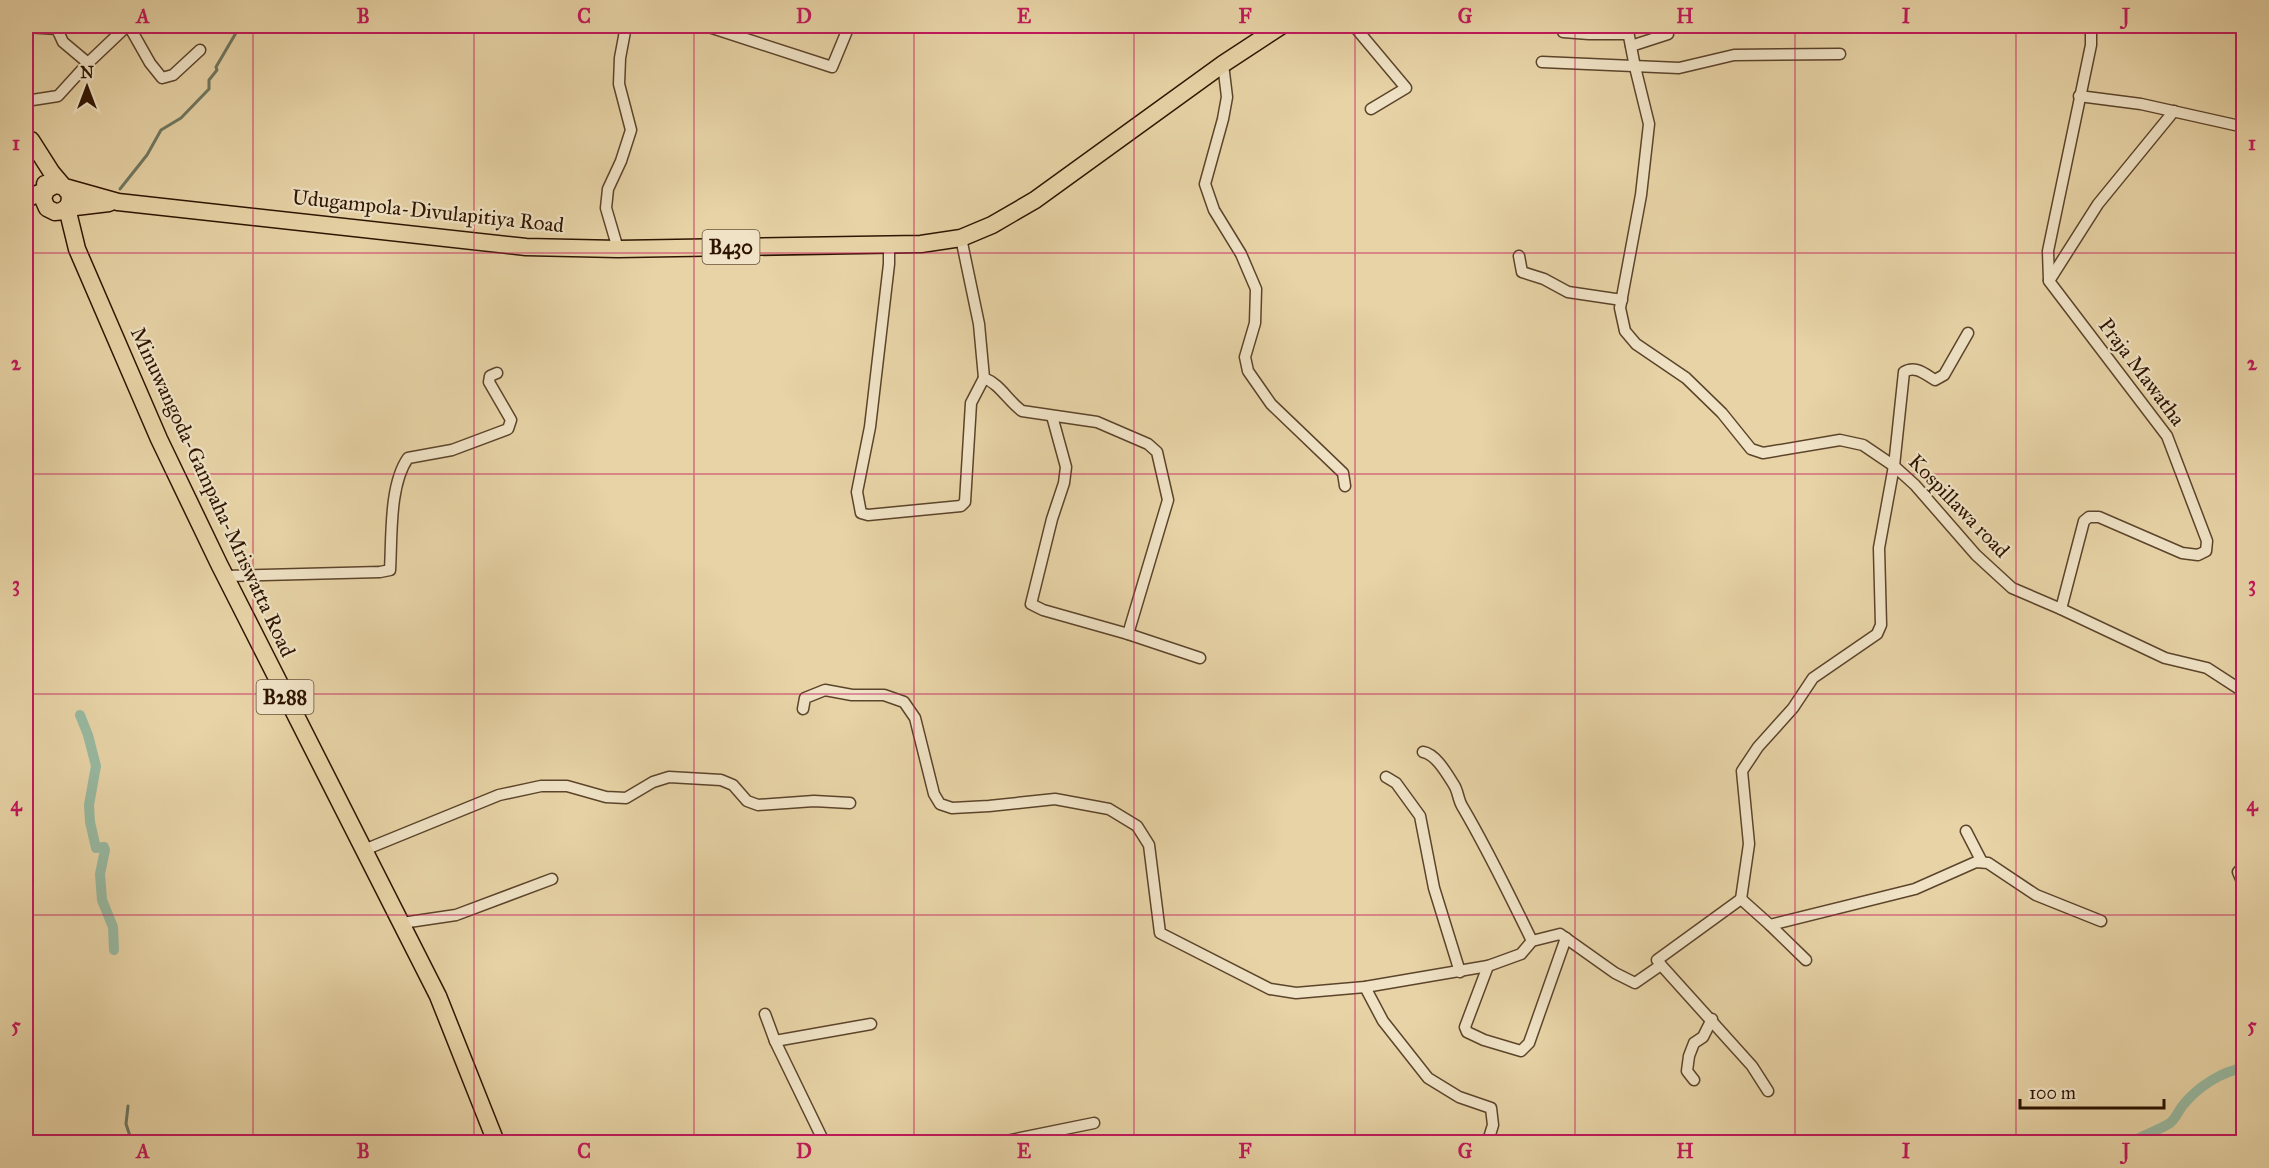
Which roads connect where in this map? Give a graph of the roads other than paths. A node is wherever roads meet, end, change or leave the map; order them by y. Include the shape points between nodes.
1 (128, 26) edge
2 (626, 26) edge
3 (706, 26) edge
4 (849, 26) edge
5 (1281, 26) edge
6 (1354, 26) edge
7 (2091, 26) edge
8 (26, 27) edge
9 (1627, 29) edge
10 (1563, 32) dead end
11 (1668, 34) dead end
12 (1630, 46) junction
13 (200, 50) dead end
14 (1840, 54) dead end
15 (1542, 62) dead end
16 (88, 63) junction
17 (1223, 64) junction
18 (1635, 68) junction
19 (2079, 96) junction
20 (26, 101) edge
21 (1371, 109) dead end
22 (2174, 111) junction
23 (2244, 127) edge
24 (28, 133) edge
25 (54, 188) junction
26 (26, 199) edge
27 (118, 202) junction
28 (26, 206) edge
29 (58, 209) junction
30 (961, 238) junction
31 (889, 244) junction
32 (618, 249) junction
33 (1520, 256) dead end
34 (2049, 281) junction
35 (1622, 300) junction
36 (1968, 333) dead end
37 (497, 374) dead end
38 (984, 378) junction
39 (1052, 416) junction
40 (1894, 466) junction
41 (1345, 486) dead end
42 (225, 576) junction
43 (2061, 609) junction
44 (1128, 634) junction
45 (1200, 658) dead end
46 (2244, 692) edge
47 (803, 709) dead end
48 (1423, 752) dead end
49 (1386, 777) dead end
50 (850, 803) dead end
51 (1966, 831) dead end
52 (364, 850) junction
53 (1982, 862) junction
54 (2244, 865) edge
55 (552, 879) dead end
56 (2244, 886) edge
57 (1740, 899) junction
58 (2101, 921) dead end
59 (402, 924) junction
60 (1770, 925) junction
61 (1566, 938) junction
62 (1532, 941) junction
63 (1806, 960) dead end
64 (1661, 965) junction
65 (1488, 966) junction
66 (1460, 972) junction
67 (1365, 987) junction
68 (765, 1014) dead end
69 (1712, 1019) junction
70 (871, 1024) dead end
71 (775, 1041) junction
72 (1694, 1080) dead end
73 (1768, 1091) dead end
74 (1094, 1123) dead end
75 (496, 1143) edge
76 (824, 1143) edge
77 (1001, 1143) edge
78 (1492, 1143) edge

1 - 13 street via 162,78 173,75
1 - 16 street
2 - 32 street via 619,84 631,130 608,189 606,208
3 - 4 street via 832,67
5 - 17 main road, Udugampola-Divulapitiya Road / B430
6 - 21 street via 1406,88
7 - 19 street via 2091,45
8 - 16 street via 57,29 63,42
9 - 10 street via 1589,34
9 - 12 street, Kospillawa road
11 - 12 street
12 - 18 street, Kospillawa road
14 - 18 street via 1734,55 1679,68
15 - 18 street
16 - 20 street via 58,96
17 - 30 main road, Udugampola-Divulapitiya Road / B430 via 1035,200
17 - 41 street via 1227,96 1205,184 1214,210 1241,254 1256,289 1255,323 1245,357 1248,371 1272,404 1343,473
18 - 35 street, Kospillawa road via 1649,124
19 - 22 street
19 - 34 street via 2048,251
22 - 23 street
22 - 34 street via 2098,204
24 - 25 main road
25 - 26 main road
25 - 27 main road, Udugampola-Divulapitiya Road / B430
25 - 29 main road via 43,199 47,208
25 - 29 main road via 69,193 69,203
27 - 29 main road, Udugampola-Divulapitiya Road / B430
27 - 32 main road, Udugampola-Divulapitiya Road / B430 via 526,247
28 - 29 main road, Udugampola-Divulapitiya Road
29 - 42 main road, Minuwangoda-Gampaha-Mriswatta Road / B288 via 159,439
30 - 31 main road, Udugampola-Divulapitiya Road / B430
30 - 38 street via 980,324
31 - 32 main road, Udugampola-Divulapitiya Road / B430
31 - 38 street via 870,427 857,492 861,513 934,509 961,506 965,502 971,402
33 - 35 street via 1522,272 1568,292
34 - 43 street, Praja Mawatha via 2167,436 2208,541 2206,550 2198,555 2182,553 2099,517 2089,517 2084,521
35 - 40 street, Kospillawa road via 1625,331 1636,344 1686,378 1751,448 1763,453 1840,440 1863,445
36 - 40 street via 1944,375 1935,380 1916,369 1904,372
37 - 42 street via 490,376 489,382 511,420 508,429 452,450 408,458 401,468 390,570
38 - 39 street via 993,381 1022,411
39 - 44 street via 1066,467 1031,604
39 - 44 street via 1097,422 1148,444 1157,452 1168,500
40 - 43 street, Kospillawa road via 2012,588
40 - 57 street via 1879,548 1881,625 1869,641 1813,678 1742,771 1749,844
42 - 52 main road, Minuwangoda-Gampaha-Mriswatta Road / B288
43 - 46 street, Kospillawa road via 2164,658 2207,668
44 - 45 street
47 - 67 street via 806,698 825,690 884,695 904,702 915,718 940,804 961,807 1054,799 1109,809 1137,826 1149,845 1160,933 1270,989 1296,993
48 - 62 street via 1435,759 1456,788
49 - 66 street via 1396,783 1420,816 1434,888
50 - 52 street via 758,804 747,801 733,785 721,780 669,777 626,798 567,786 541,786 499,795
51 - 53 street
52 - 59 main road, Minuwangoda-Gampaha-Mriswatta Road / B288
53 - 58 street via 2036,895
53 - 60 street via 1915,889
54 - 56 street via 2238,872
55 - 59 street via 456,915
57 - 60 street
57 - 64 street via 1658,960
59 - 75 main road, Minuwangoda-Gampaha-Mriswatta Road / B288 via 438,996
60 - 63 street
61 - 62 street via 1560,934
61 - 64 street via 1635,983
61 - 65 street via 1529,1043 1521,1051 1484,1040 1465,1027
62 - 65 street via 1521,954
64 - 69 street
65 - 66 street
66 - 67 street
67 - 78 street via 1383,1021 1428,1078 1459,1097 1491,1108 1488,1141
68 - 71 street
69 - 72 street via 1689,1056 1687,1071
69 - 73 street
70 - 71 street
71 - 76 street
74 - 77 street

